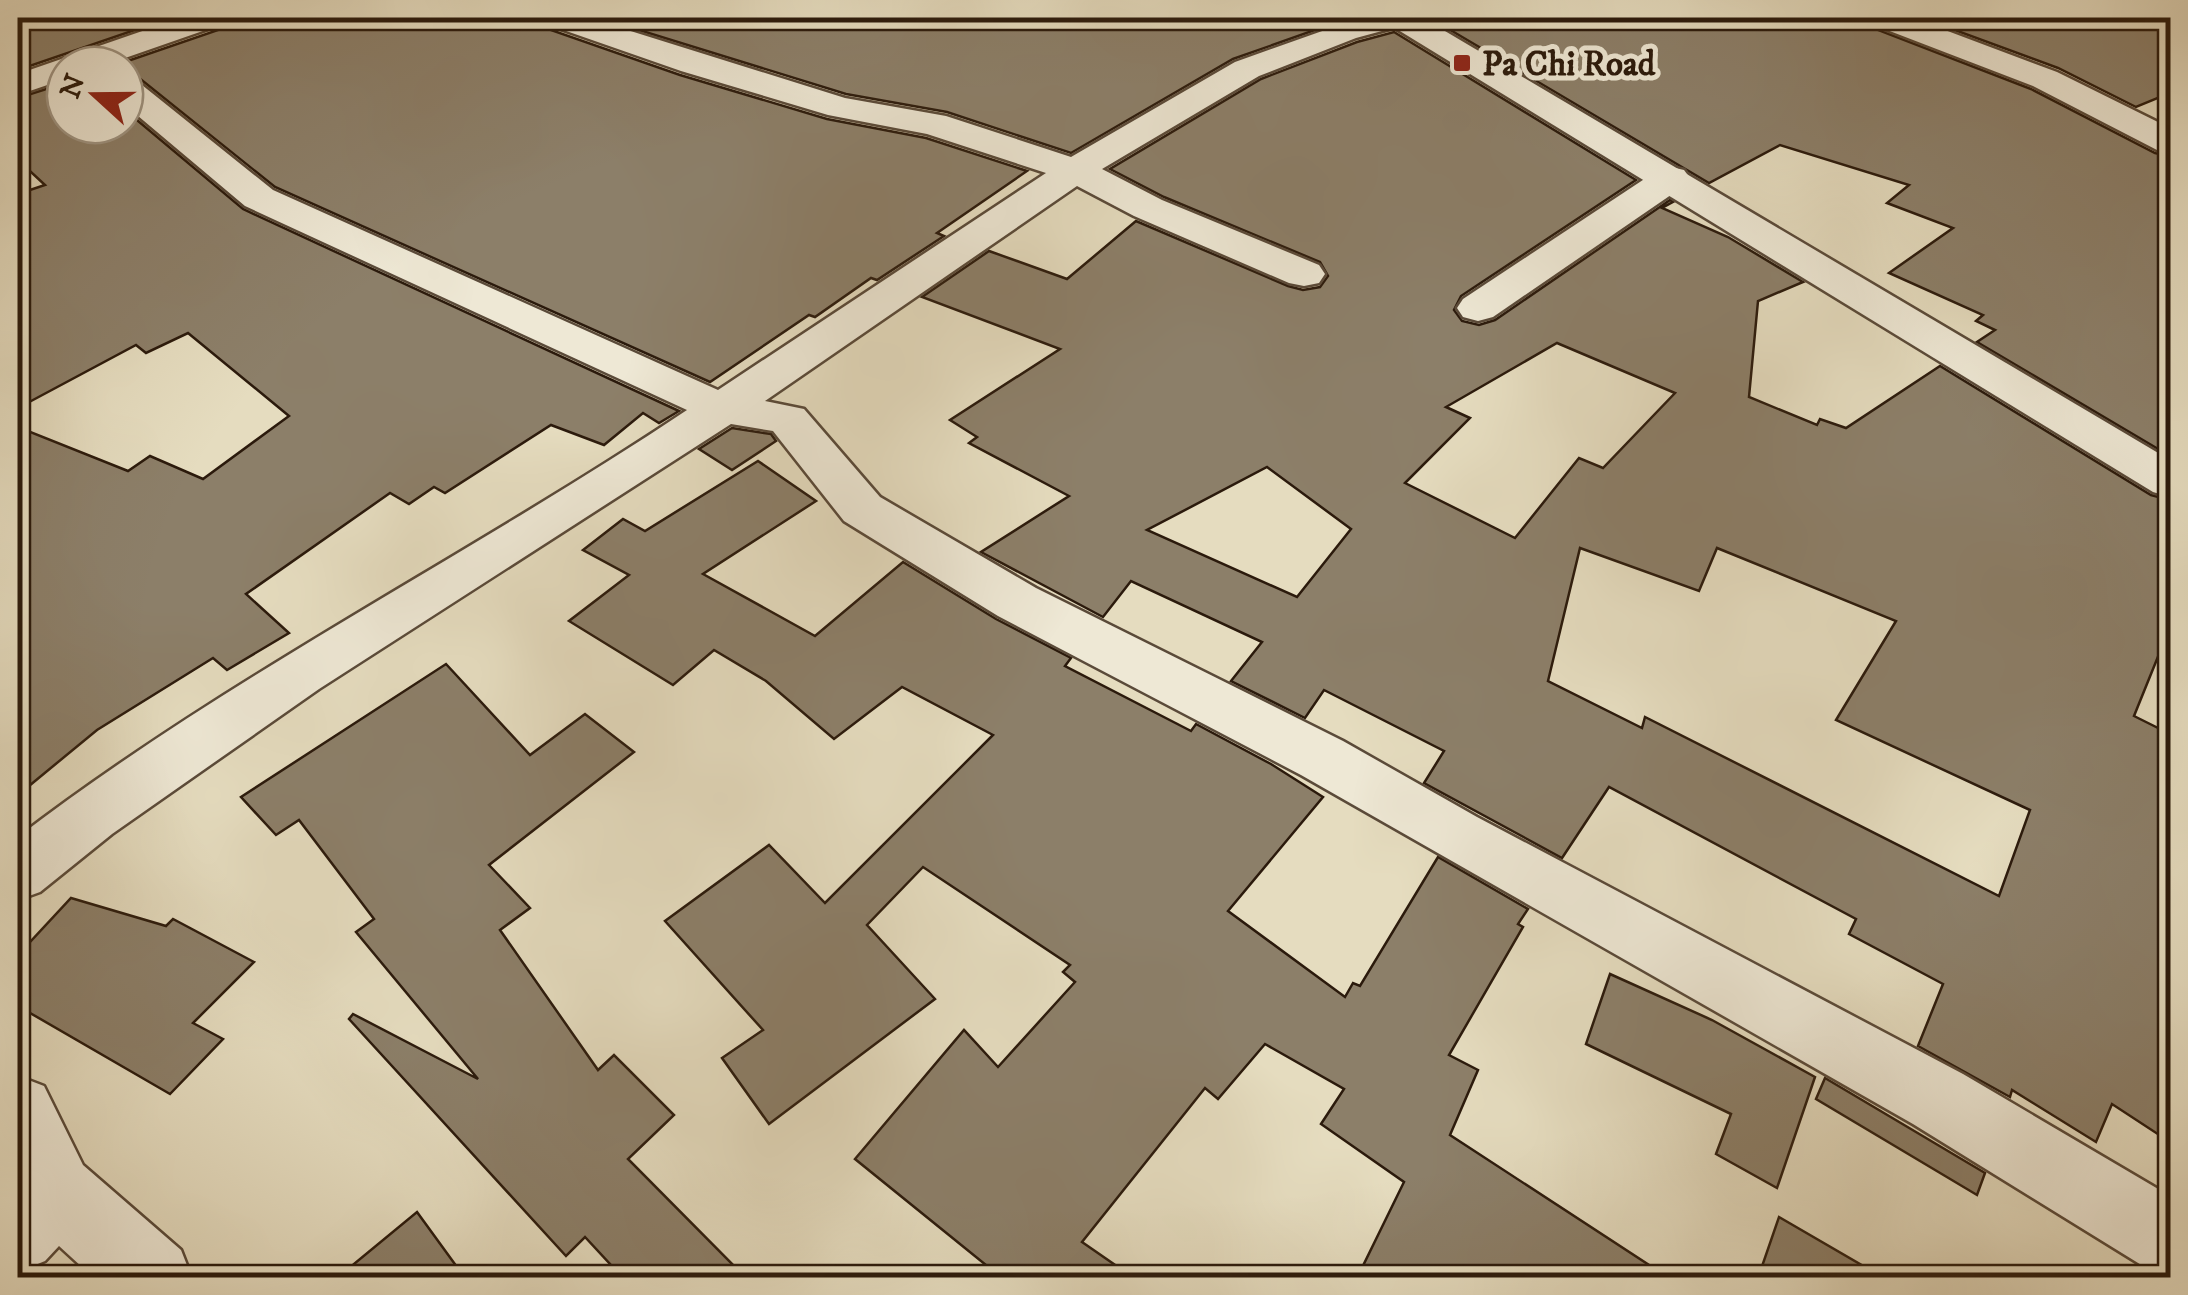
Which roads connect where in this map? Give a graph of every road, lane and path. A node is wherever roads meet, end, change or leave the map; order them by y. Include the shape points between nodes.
1 (209, 18) edge
2 (560, 18) edge
3 (1394, 18) edge
4 (1402, 18) edge
5 (1885, 18) edge
6 (134, 45) edge
7 (45, 75) edge
8 (18, 84) edge
9 (145, 104) edge
10 (2170, 142) edge
11 (1074, 170) junction
12 (1670, 178) junction
13 (1304, 274) dead end
14 (1478, 308) dead end
15 (720, 408) junction
16 (2170, 482) edge
17 (18, 873) edge
18 (18, 1111) edge
19 (37, 1213) edge
20 (2170, 1239) edge
21 (153, 1278) edge

1 - 6 street
2 - 11 street via 840,108 933,124
3 - 11 street via 1246,70
4 - 12 street
5 - 10 street via 2044,79
7 - 8 street
9 - 15 street via 259,198
11 - 13 street
11 - 15 street
12 - 14 street
12 - 16 street
15 - 17 street via 299,674
15 - 20 street via 788,419 862,509 1017,602 1322,758 1938,1098
18 - 19 street
19 - 21 street

